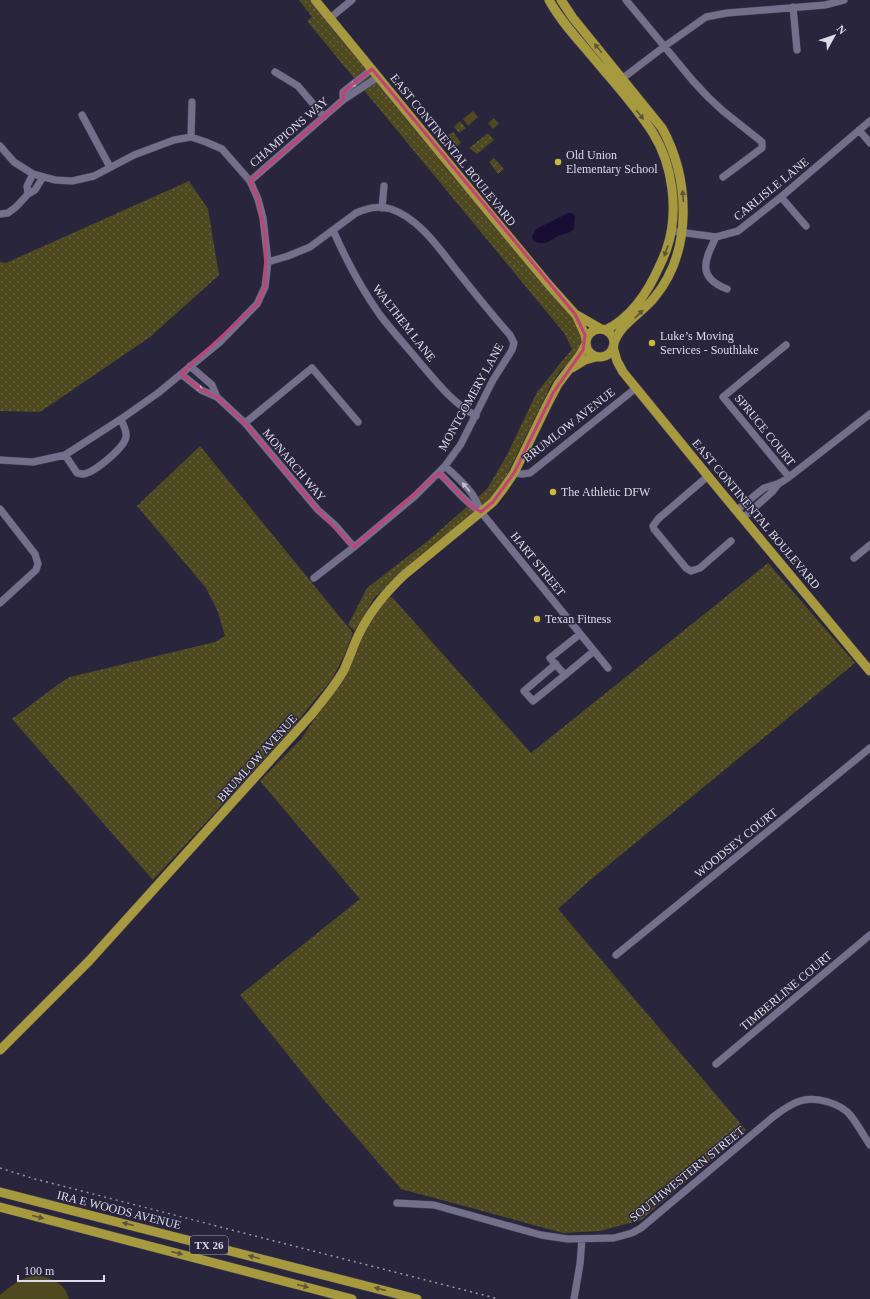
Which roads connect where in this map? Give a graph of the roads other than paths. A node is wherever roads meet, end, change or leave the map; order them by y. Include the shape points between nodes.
1 (315, 0) edge
2 (352, 0) edge
3 (549, 0) edge
4 (561, 0) edge
5 (626, 0) edge
6 (844, 0) edge
7 (793, 7) junction
8 (330, 18) junction
9 (665, 46) junction
10 (797, 50) dead end
11 (372, 69) junction
12 (276, 72) dead end
13 (378, 77) junction
14 (623, 78) junction
15 (616, 85) junction
16 (343, 100) junction
17 (192, 102) dead end
18 (82, 115) dead end
19 (324, 117) junction
20 (870, 121) edge
21 (859, 130) junction
22 (191, 137) junction
23 (870, 143) edge
24 (0, 146) edge
25 (110, 167) junction
26 (33, 174) junction
27 (43, 177) junction
28 (723, 177) dead end
29 (250, 181) junction
30 (384, 186) dead end
31 (28, 194) junction
32 (781, 197) junction
33 (382, 208) junction
34 (0, 214) edge
35 (806, 226) dead end
36 (333, 230) junction
37 (671, 231) junction
38 (681, 233) junction
39 (716, 237) junction
40 (268, 262) junction
41 (727, 289) dead end
42 (575, 314) junction
43 (603, 330) junction
44 (586, 342) junction
45 (613, 345) junction
46 (786, 345) dead end
47 (598, 357) junction
48 (190, 366) junction
49 (568, 371) junction
50 (623, 372) junction
51 (181, 374) junction
52 (636, 388) junction
53 (217, 396) junction
54 (870, 414) edge
55 (476, 416) junction
56 (121, 419) junction
57 (358, 422) dead end
58 (245, 423) junction
59 (65, 455) junction
60 (0, 460) edge
61 (445, 466) junction
62 (439, 473) junction
63 (514, 473) junction
64 (708, 476) junction
65 (789, 477) junction
66 (780, 483) junction
67 (0, 509) edge
68 (737, 510) junction
69 (481, 512) junction
70 (743, 518) junction
71 (731, 541) dead end
72 (870, 545) edge
73 (354, 547) junction
74 (854, 558) dead end
75 (314, 578) dead end
76 (0, 603) edge
77 (580, 634) junction
78 (594, 651) junction
79 (556, 664) junction
80 (608, 668) dead end
81 (870, 671) edge
82 (565, 675) junction
83 (870, 748) edge
84 (870, 935) edge
85 (616, 955) dead end
86 (0, 1050) edge
87 (716, 1064) dead end
88 (870, 1145) edge
89 (0, 1192) edge
90 (397, 1203) dead end
91 (0, 1207) edge
92 (582, 1239) junction
93 (352, 1299) edge
94 (417, 1299) edge
95 (574, 1299) edge

1 - 8 main road, EAST CONTINENTAL BOULEVARD
2 - 8 street
3 - 15 main road via 565,24
14 -> 4 main road
5 - 9 street
6 - 7 street via 825,5
7 - 9 street via 713,15 699,21
7 - 10 street
8 - 11 main road, EAST CONTINENTAL BOULEVARD
9 - 14 street
9 - 28 street via 708,97 762,142 762,148
11 - 13 main road, EAST CONTINENTAL BOULEVARD
11 -> 16 street, CHAMPIONS WAY via 343,92
12 - 19 street via 298,86
13 - 16 street, CHAMPIONS WAY
13 - 42 main road, EAST CONTINENTAL BOULEVARD via 490,215
14 - 15 street
38 -> 14 main road via 681,181 671,145 662,128
15 -> 37 main road via 659,144 671,182
16 - 19 street, CHAMPIONS WAY
17 - 22 street
18 - 25 street
19 - 29 street, CHAMPIONS WAY
20 - 21 street, CARLISLE LANE
21 - 23 street
21 - 32 street, CARLISLE LANE
22 - 25 street via 160,144
22 - 29 street via 222,149
24 - 26 street via 14,162
25 - 27 street via 94,176 72,180
26 - 27 street
26 - 31 street via 27,186
27 - 31 street via 35,190
29 - 40 street via 263,218
30 - 33 street
31 - 34 street via 8,213
32 - 35 street
32 - 39 street, CARLISLE LANE via 738,231
33 - 36 street, MONTGOMERY LANE via 362,210
33 - 55 street, MONTGOMERY LANE via 405,216 420,227 514,343
36 - 40 street, MONTGOMERY LANE via 310,247
36 - 55 street, WALTHEM LANE via 346,259 381,316 450,398
37 - 38 street, CARLISLE LANE
37 -> 43 main road via 658,270 638,303 616,324
38 - 39 street, CARLISLE LANE
45 -> 38 main road via 619,332 662,286 673,263
39 - 41 street via 705,265 706,273 718,286
40 - 48 street via 265,287 257,304 220,342
42 - 43 main road, EAST CONTINENTAL BOULEVARD
42 - 44 main road, EAST CONTINENTAL BOULEVARD
43 - 44 main road via 591,332
43 - 45 main road via 611,335
44 - 47 main road via 589,352
44 - 49 main road, BRUMLOW AVENUE
45 - 47 main road via 608,354
45 - 50 main road, EAST CONTINENTAL BOULEVARD
46 - 65 street, SPRUCE COURT via 723,397
47 - 49 main road, BRUMLOW AVENUE via 585,360
47 - 50 main road, EAST CONTINENTAL BOULEVARD
48 - 51 street
48 - 53 street, MONARCH WAY via 212,385
49 - 63 main road, BRUMLOW AVENUE via 547,404
50 - 52 main road, EAST CONTINENTAL BOULEVARD
51 -> 53 street, MONARCH WAY via 201,390
51 - 56 street
52 - 63 street, BRUMLOW AVENUE via 530,473
52 - 64 main road, EAST CONTINENTAL BOULEVARD
53 - 58 street, MONARCH WAY
54 - 65 street
55 - 61 street, MONTGOMERY LANE via 461,444
56 - 59 street
56 - 59 street via 125,428 124,443 103,464 89,472 77,473
57 - 58 street via 312,368
58 - 73 street, MONARCH WAY via 318,510
59 - 60 street via 33,462
61 - 62 street, MONTGOMERY LANE
69 -> 61 street via 473,495
62 - 69 street via 469,504
62 - 73 street, MONTGOMERY LANE
63 - 69 main road, BRUMLOW AVENUE via 493,502
64 - 68 main road, EAST CONTINENTAL BOULEVARD
64 - 71 street via 653,526 686,568 691,570 700,568
65 - 66 street
66 - 68 street via 764,488
66 - 70 street
67 - 76 street via 35,554 38,564 36,570
68 - 70 main road, EAST CONTINENTAL BOULEVARD
69 - 77 street, HART STREET
69 - 86 main road, BRUMLOW AVENUE via 404,575 381,598 359,634 344,670 312,714 89,961
70 - 81 main road, EAST CONTINENTAL BOULEVARD
72 - 74 street
73 - 75 street, MONTGOMERY LANE
77 - 78 street, HART STREET
77 - 79 street via 550,658
78 - 80 street, HART STREET
78 - 82 street
79 - 82 street
79 - 82 street via 524,691 533,701
83 - 85 street, WOODSEY COURT
84 - 87 street, TIMBERLINE COURT
88 - 92 street, SOUTHWESTERN STREET via 850,1115 834,1104 815,1099 800,1101 773,1117 641,1228 614,1238
94 -> 89 main road, IRA E WOODS AVENUE / TX 26
90 - 92 street, SOUTHWESTERN STREET via 434,1205 541,1235
91 -> 93 main road, TX 26
92 - 95 street

